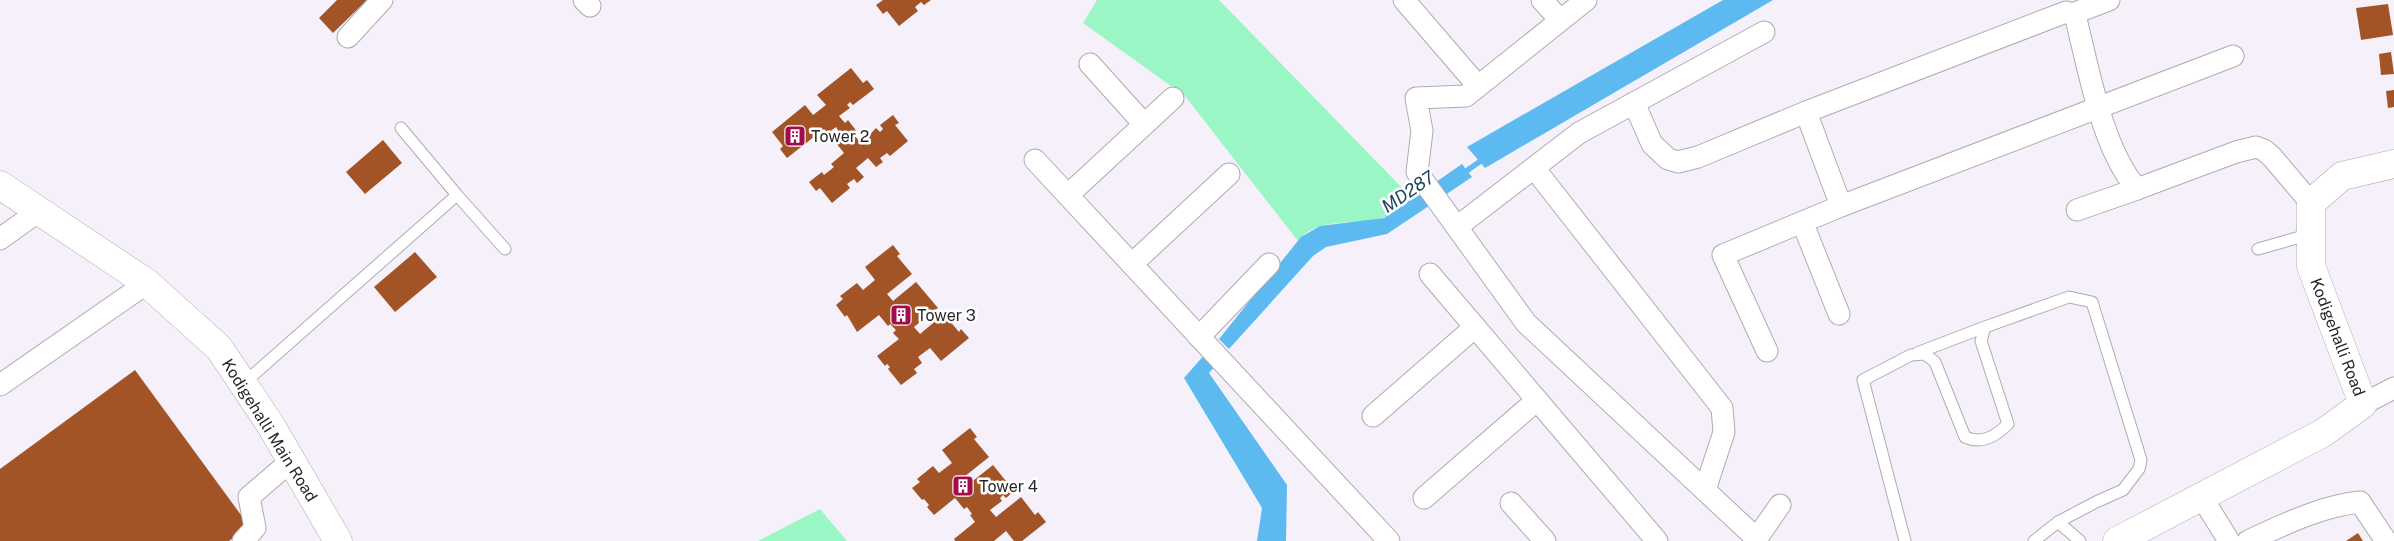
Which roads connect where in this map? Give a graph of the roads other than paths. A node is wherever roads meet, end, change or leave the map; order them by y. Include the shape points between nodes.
1 (382, 0) edge
2 (1404, 0) edge
3 (1542, 0) edge
4 (1586, 0) edge
5 (2109, 0) edge
6 (2072, 14) junction
7 (1560, 20) junction
8 (1764, 32) dead end
9 (348, 37) dead end
10 (2233, 56) dead end
11 (1090, 64) dead end
12 (1478, 86) junction
13 (1172, 98) dead end
14 (1634, 103) junction
15 (2099, 108) junction
16 (1806, 112) junction
17 (1144, 124) junction
18 (401, 128) dead end
19 (1035, 160) dead end
20 (2394, 164) edge
21 (1534, 168) junction
22 (1229, 174) dead end
23 (0, 185) edge
24 (2137, 189) junction
25 (457, 195) junction
26 (1068, 195) junction
27 (2311, 203) junction
28 (1841, 206) junction
29 (2077, 210) dead end
30 (39, 211) junction
31 (1452, 220) junction
32 (1803, 224) junction
33 (2311, 234) junction
34 (0, 239) edge
35 (505, 248) dead end
36 (2258, 249) dead end
37 (1132, 264) junction
38 (1269, 264) dead end
39 (1430, 274) dead end
40 (147, 283) junction
41 (1839, 314) dead end
42 (1985, 326) junction
43 (1475, 327) junction
44 (1199, 337) junction
45 (1767, 350) dead end
46 (1911, 355) junction
47 (244, 384) junction
48 (0, 385) edge
49 (2394, 388) edge
50 (1537, 400) junction
51 (2363, 404) junction
52 (1374, 416) dead end
53 (291, 461) junction
54 (1705, 490) junction
55 (2201, 496) junction
56 (1424, 498) dead end
57 (1511, 503) dead end
58 (1780, 504) dead end
59 (2058, 522) junction
60 (1756, 540) edge
61 (243, 541) edge
62 (338, 541) edge
63 (1390, 541) edge
64 (1545, 541) edge
65 (1657, 541) edge
66 (1905, 541) edge
67 (2034, 541) edge
68 (2080, 541) edge
69 (2117, 541) edge
70 (2229, 541) edge
71 (2248, 541) edge
72 (2386, 541) edge

1 - 9 street
2 - 12 street
3 - 7 street
4 - 7 street
5 - 6 street
6 - 15 street
6 - 16 street via 2061,14
7 - 12 street
8 - 14 street
10 - 15 street
11 - 17 street
12 - 31 street via 1466,96 1416,98 1422,131 1417,172
13 - 17 street
14 - 16 street via 1652,144 1668,159 1678,162 1698,157
14 - 21 street via 1579,133
15 - 24 street via 2120,165
15 - 28 street
16 - 28 street
17 - 26 street
18 - 25 lane
19 - 26 street
20 - 27 street via 2342,176
21 - 31 street
21 - 54 street via 1722,408 1724,432
22 - 37 street
23 - 30 street, Kodigehalli Main Road
24 - 27 street via 2256,147 2272,157
24 - 29 street
25 - 35 lane
25 - 47 lane
26 - 37 street
27 - 33 street, Kodigehalli Road
28 - 32 street
30 - 34 street
30 - 40 street, Kodigehalli Main Road
31 - 54 street via 1526,323
32 - 41 street
32 - 45 street via 1723,255
33 - 36 lane
33 - 51 street, Kodigehalli Road via 2311,266
37 - 44 street
38 - 44 street
39 - 43 street
40 - 47 street, Kodigehalli Main Road via 219,348
40 - 48 street
42 - 46 lane
42 - 46 lane via 1981,341 2008,424 1997,436 1973,440 1965,437 1935,362 1925,354
42 - 59 lane via 2069,297 2092,302 2141,460 2139,469 2123,490
43 - 50 street
43 - 52 street
44 - 63 street
46 - 66 lane via 1863,380
47 - 53 street, Kodigehalli Main Road
49 - 51 street
50 - 56 street
50 - 65 street
51 - 55 street, Kodigehalli Road via 2323,433
53 - 61 street via 249,497 255,528
53 - 62 street, Kodigehalli Main Road
54 - 60 street
55 - 69 street, Kodigehalli Road
55 - 70 street
57 - 64 street
58 - 60 street
59 - 67 lane
59 - 68 lane
71 - 72 street via 2297,519 2345,503 2360,502

